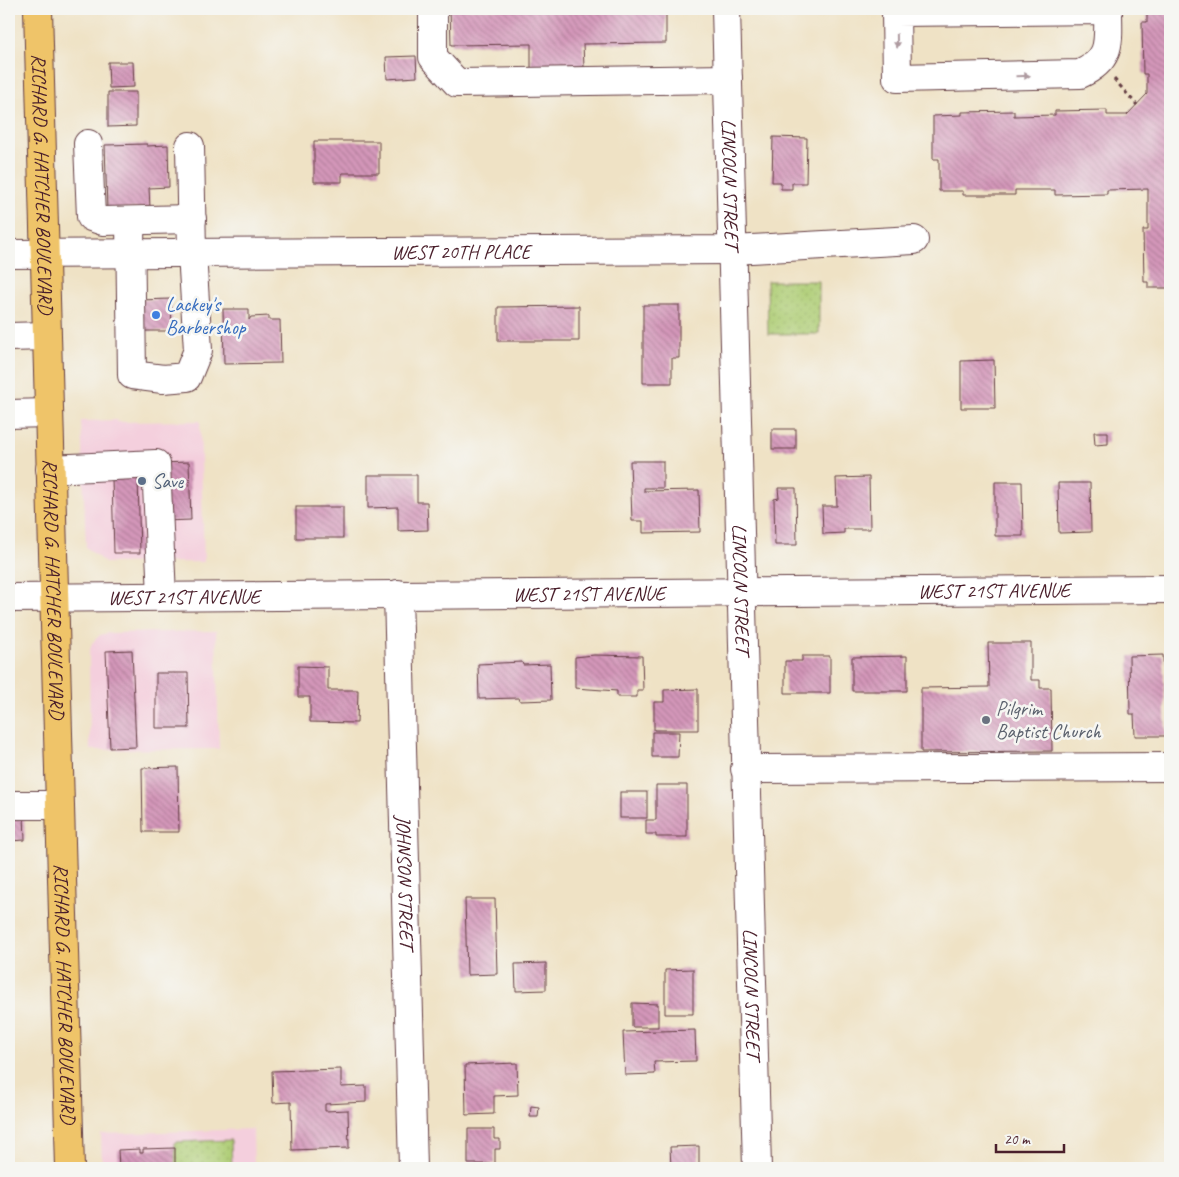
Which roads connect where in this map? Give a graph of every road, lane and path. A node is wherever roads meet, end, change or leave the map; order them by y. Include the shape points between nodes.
1 (38, 9) edge
2 (433, 9) edge
3 (726, 9) edge
4 (1108, 9) edge
5 (1112, 78) dead end
6 (728, 79) junction
7 (1137, 105) dead end
8 (88, 144) dead end
9 (190, 146) dead end
10 (192, 219) junction
11 (130, 221) junction
12 (914, 240) dead end
13 (733, 250) junction
14 (130, 253) junction
15 (192, 253) junction
16 (9, 254) edge
17 (44, 254) junction
18 (46, 336) junction
19 (9, 337) edge
20 (9, 414) edge
21 (48, 414) junction
22 (50, 469) junction
23 (1170, 589) edge
24 (742, 592) junction
25 (398, 594) junction
26 (162, 596) junction
27 (53, 597) junction
28 (9, 598) edge
29 (1170, 767) edge
30 (745, 769) junction
31 (9, 805) edge
32 (59, 805) junction
33 (70, 1168) edge
34 (414, 1168) edge
35 (757, 1168) edge

1 - 17 main road, RICHARD G. HATCHER BOULEVARD
2 - 6 street via 433,57 457,83
3 - 6 street, LINCOLN STREET
4 -> 4 street via 896,12 897,78 1080,74 1094,68 1102,58 1108,34
5 - 7 path
6 - 13 street, LINCOLN STREET
8 - 11 street via 90,217 102,221
9 - 10 street
10 - 11 street
10 - 15 street
11 - 14 street
12 - 13 street, WEST 20TH PLACE
13 - 15 street, WEST 20TH PLACE
13 - 24 street, LINCOLN STREET
14 - 15 street, WEST 20TH PLACE
14 - 15 street via 132,375 163,379 187,377 198,350
14 - 17 street, WEST 20TH PLACE
16 - 17 street, WEST 20TH PLACE
17 - 18 main road, RICHARD G. HATCHER BOULEVARD
18 - 19 street
18 - 21 main road, RICHARD G. HATCHER BOULEVARD
20 - 21 street
21 - 22 main road, RICHARD G. HATCHER BOULEVARD
22 - 26 street via 156,464
22 - 27 main road, RICHARD G. HATCHER BOULEVARD
23 - 24 street, WEST 21ST AVENUE
24 - 25 street, WEST 21ST AVENUE
24 - 30 street, LINCOLN STREET
25 - 26 street, WEST 21ST AVENUE
25 - 34 street, JOHNSON STREET
26 - 27 street, WEST 21ST AVENUE
27 - 28 street, WEST 21ST AVENUE
27 - 32 main road, RICHARD G. HATCHER BOULEVARD
29 - 30 street
30 - 35 street, LINCOLN STREET
31 - 32 street
32 - 33 main road, RICHARD G. HATCHER BOULEVARD

